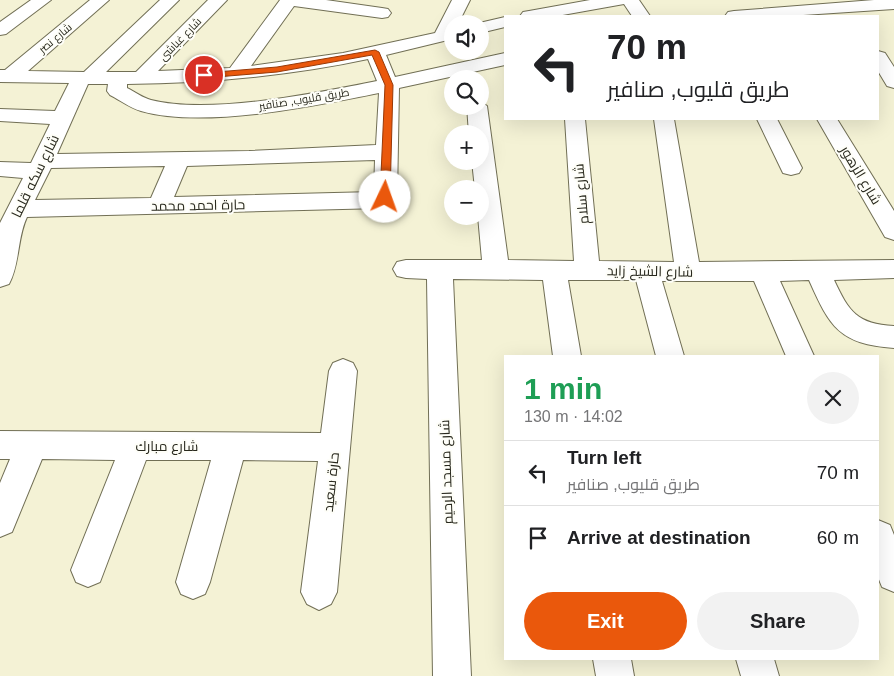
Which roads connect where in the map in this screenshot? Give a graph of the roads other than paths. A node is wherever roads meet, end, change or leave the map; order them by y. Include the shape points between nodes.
1 (42, 0) edge
2 (100, 0) edge
3 (170, 0) edge
4 (218, 0) edge
5 (289, 0) edge
6 (461, 0) edge
7 (533, 0) edge
8 (620, 0) edge
9 (630, 0) edge
10 (894, 4) edge
11 (844, 8) edge
12 (455, 15) edge
13 (526, 15) edge
14 (535, 15) edge
15 (640, 15) edge
16 (752, 15) edge
17 (504, 22) edge
18 (489, 26) edge
19 (0, 30) edge
20 (374, 31) edge
21 (444, 35) edge
22 (504, 59) edge
23 (879, 59) edge
24 (472, 65) edge
25 (236, 73) junction
26 (5, 76) edge
27 (85, 78) junction
28 (118, 78) junction
29 (141, 78) junction
30 (894, 82) edge
31 (389, 85) junction
32 (0, 115) edge
33 (63, 118) junction
34 (575, 120) edge
35 (664, 120) edge
36 (767, 120) edge
37 (828, 120) edge
38 (388, 152) junction
39 (179, 159) junction
40 (41, 166) junction
41 (791, 168) dead end
42 (0, 169) edge
43 (484, 170) edge
44 (159, 205) junction
45 (19, 209) junction
46 (894, 231) edge
47 (2, 252) edge
48 (406, 269) dead end
49 (440, 269) junction
50 (496, 269) junction
51 (894, 269) edge
52 (554, 270) junction
53 (587, 270) junction
54 (817, 270) junction
55 (646, 271) junction
56 (688, 271) junction
57 (763, 272) junction
58 (0, 277) edge
59 (894, 337) edge
60 (567, 355) edge
61 (670, 355) edge
62 (800, 355) edge
63 (343, 371) dead end
64 (0, 445) edge
65 (32, 445) junction
66 (136, 446) junction
67 (231, 446) junction
68 (335, 447) junction
69 (0, 521) edge
70 (879, 539) edge
71 (88, 570) dead end
72 (894, 575) edge
73 (193, 582) dead end
74 (319, 592) dead end
75 (612, 660) edge
76 (755, 660) edge
77 (452, 676) edge
78 (615, 676) edge
79 (760, 676) edge

1 - 19 street
2 - 26 street, شارع نصر
3 - 27 street
4 - 29 street, شارع غباشى
5 - 20 street
5 - 25 street
6 - 12 street
7 - 13 street
8 - 14 street
9 - 15 street
10 - 11 street
11 - 16 street
17 - 18 street
20 - 21 street
20 - 25 street via 301,66
20 - 31 street
22 - 24 street, طريق قليوب, صنافير
23 - 30 street
24 - 31 street, طريق قليوب, صنافير
25 - 29 street
26 - 27 street
27 - 28 street
27 - 33 street, شارع سكه قلما
28 - 29 street
28 - 31 street, طريق قليوب, صنافير via 117,91 131,101 154,107 208,111 280,104
31 - 38 street
32 - 33 street
33 - 40 street, شارع سكه قلما
34 - 53 street, شارع سلام
35 - 56 street
36 - 41 street
37 - 46 street, شارع الزهور
38 - 39 street
38 - 44 street, حارة احمد محمد via 385,197 376,202
39 - 40 street
39 - 44 street
40 - 42 street
40 - 45 street, شارع سكه قلما
43 - 50 street
44 - 45 street, حارة احمد محمد
45 - 47 street, شارع سكه قلما via 8,230
47 - 58 street, شارع سكه قلما
48 - 49 street, شارع الشيخ زايد
49 - 50 street, شارع الشيخ زايد
49 - 77 street, شارع مسجد الرحيم
50 - 52 street, شارع الشيخ زايد
51 - 54 street, شارع الشيخ زايد
52 - 53 street, شارع الشيخ زايد
52 - 60 street
53 - 55 street, شارع الشيخ زايد
54 - 57 street, شارع الشيخ زايد
54 - 59 street via 842,319 852,328 864,334
55 - 56 street, شارع الشيخ زايد
55 - 61 street
56 - 57 street, شارع الشيخ زايد
57 - 62 street
63 - 68 street, حارة سعيد
64 - 65 street, شارع مبارك
65 - 66 street, شارع مبارك
65 - 69 street
66 - 67 street, شارع مبارك
66 - 71 street
67 - 68 street, شارع مبارك
67 - 73 street
68 - 74 street, حارة سعيد
70 - 72 street
75 - 78 street
76 - 79 street

